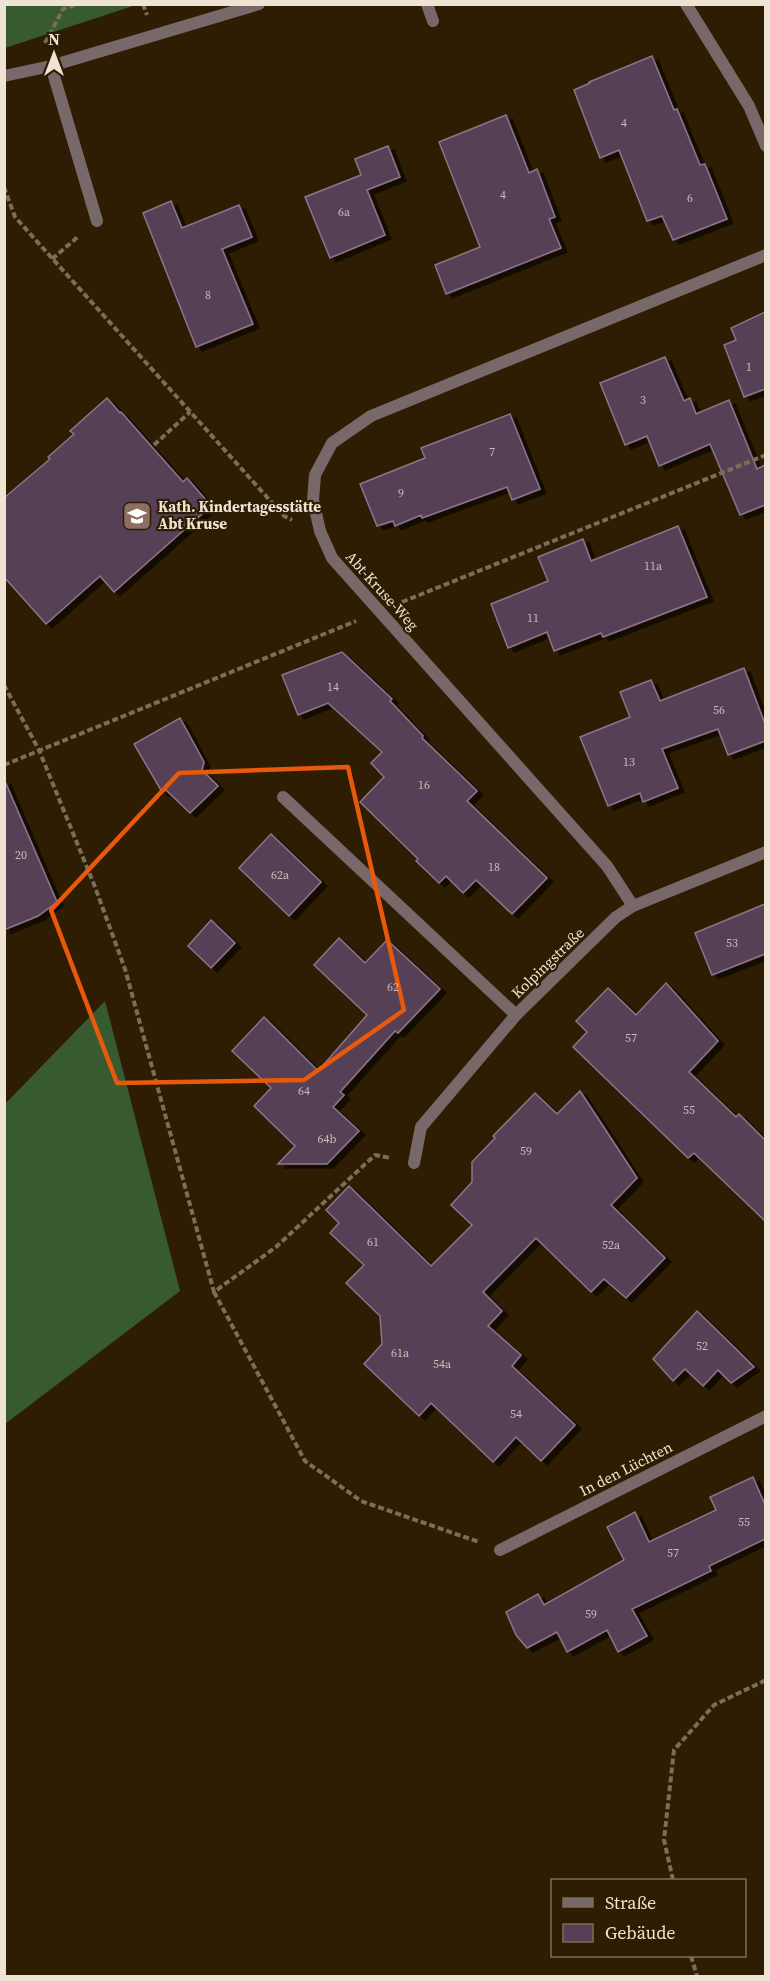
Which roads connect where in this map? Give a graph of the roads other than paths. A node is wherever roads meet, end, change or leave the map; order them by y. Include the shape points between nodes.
1 (259, 4) edge
2 (427, 4) edge
3 (686, 4) edge
4 (433, 21) dead end
5 (51, 66) junction
6 (4, 76) edge
7 (765, 146) edge
8 (97, 221) road end
9 (765, 255) edge
10 (283, 797) dead end
11 (765, 852) edge
12 (633, 906) junction
13 (516, 1015) junction
14 (414, 1163) road end
15 (765, 1416) edge
16 (500, 1550) road end

1 - 5 street
2 - 4 street
3 - 7 street via 749,106
5 - 6 street
5 - 8 street
9 - 12 street, Abt-Kruse-Weg via 371,416 332,443 315,475 313,501 332,558 607,866
10 - 13 street
11 - 12 street, Kolpingstraße
12 - 13 street, Kolpingstraße via 616,917
13 - 14 street, Kolpingstraße via 421,1127
15 - 16 street, In den Lüchten

